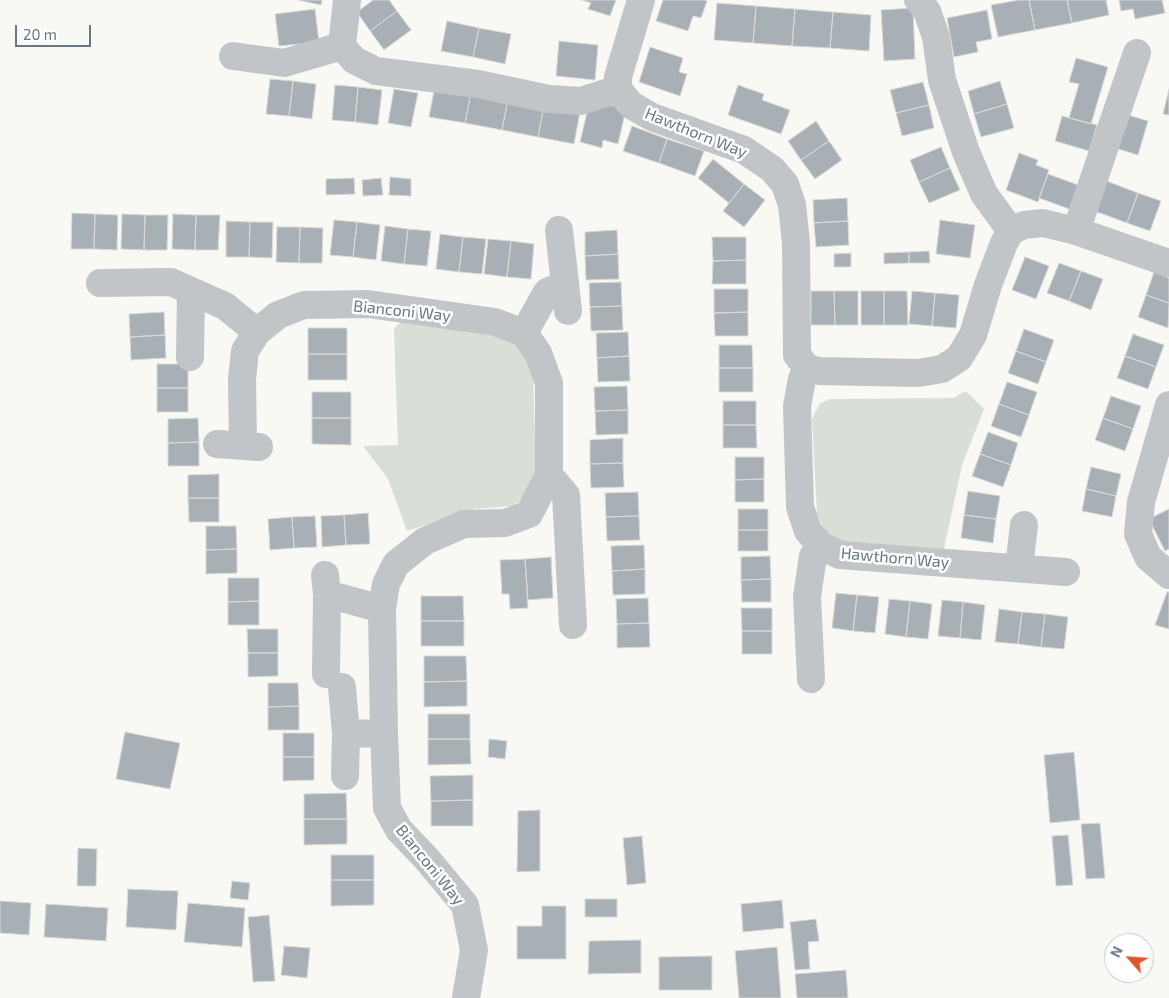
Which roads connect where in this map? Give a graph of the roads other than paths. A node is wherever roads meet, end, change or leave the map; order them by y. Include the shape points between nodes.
1 (346, 0) edge
2 (641, 0) edge
3 (928, 4) edge
4 (342, 46) junction
5 (1137, 53) dead end
6 (234, 56) dead end
7 (618, 89) junction
8 (559, 230) dead end
9 (1011, 231) junction
10 (1076, 231) junction
11 (1169, 263) edge
12 (100, 283) dead end
13 (191, 291) junction
14 (257, 332) junction
15 (524, 332) junction
16 (190, 357) dead end
17 (808, 368) junction
18 (1169, 405) edge
19 (240, 445) dead end
20 (550, 475) junction
21 (1024, 525) dead end
22 (821, 546) junction
23 (1020, 568) junction
24 (1066, 572) dead end
25 (1169, 575) edge
26 (382, 609) junction
27 (573, 625) dead end
28 (811, 679) dead end
29 (384, 733) junction
30 (346, 734) junction
31 (345, 776) dead end
32 (466, 998) edge

1 - 4 street
2 - 7 street via 620,69
3 - 9 street via 942,80 966,152 984,194
4 - 6 street via 284,63
4 - 7 street via 354,60 376,71 478,84 549,99 580,101
5 - 10 street
7 - 17 street, Hawthorn Way via 631,105 652,117 744,150 772,169 785,184 792,205 796,243 797,355
8 - 15 street via 566,298 547,292
9 - 10 street via 1024,225 1044,223
9 - 17 street via 988,285 973,336 959,358 942,370 918,373
10 - 11 street
12 - 13 street via 171,282
13 - 14 street via 225,306
13 - 16 street
14 - 15 street, Bianconi Way via 278,315 304,305 368,304 495,322
14 - 19 street, Bianconi Way via 246,351
15 - 20 street, Bianconi Way via 538,353 549,383
17 - 22 street, Hawthorn Way via 802,379 797,406 800,508 808,532
18 - 25 street via 1141,502 1138,534 1148,557
20 - 26 street, Bianconi Way via 529,514 505,524 464,524 425,541 396,564 386,584
20 - 27 street via 566,495
21 - 23 street
22 - 23 street, Hawthorn Way via 840,556
22 - 28 street via 813,556 807,597
23 - 24 street, Hawthorn Way
26 - 29 street, Bianconi Way
26 - 30 street via 326,585 334,681
29 - 30 street
29 - 32 street, Bianconi Way via 387,808 399,830 465,905 474,950
30 - 31 street

